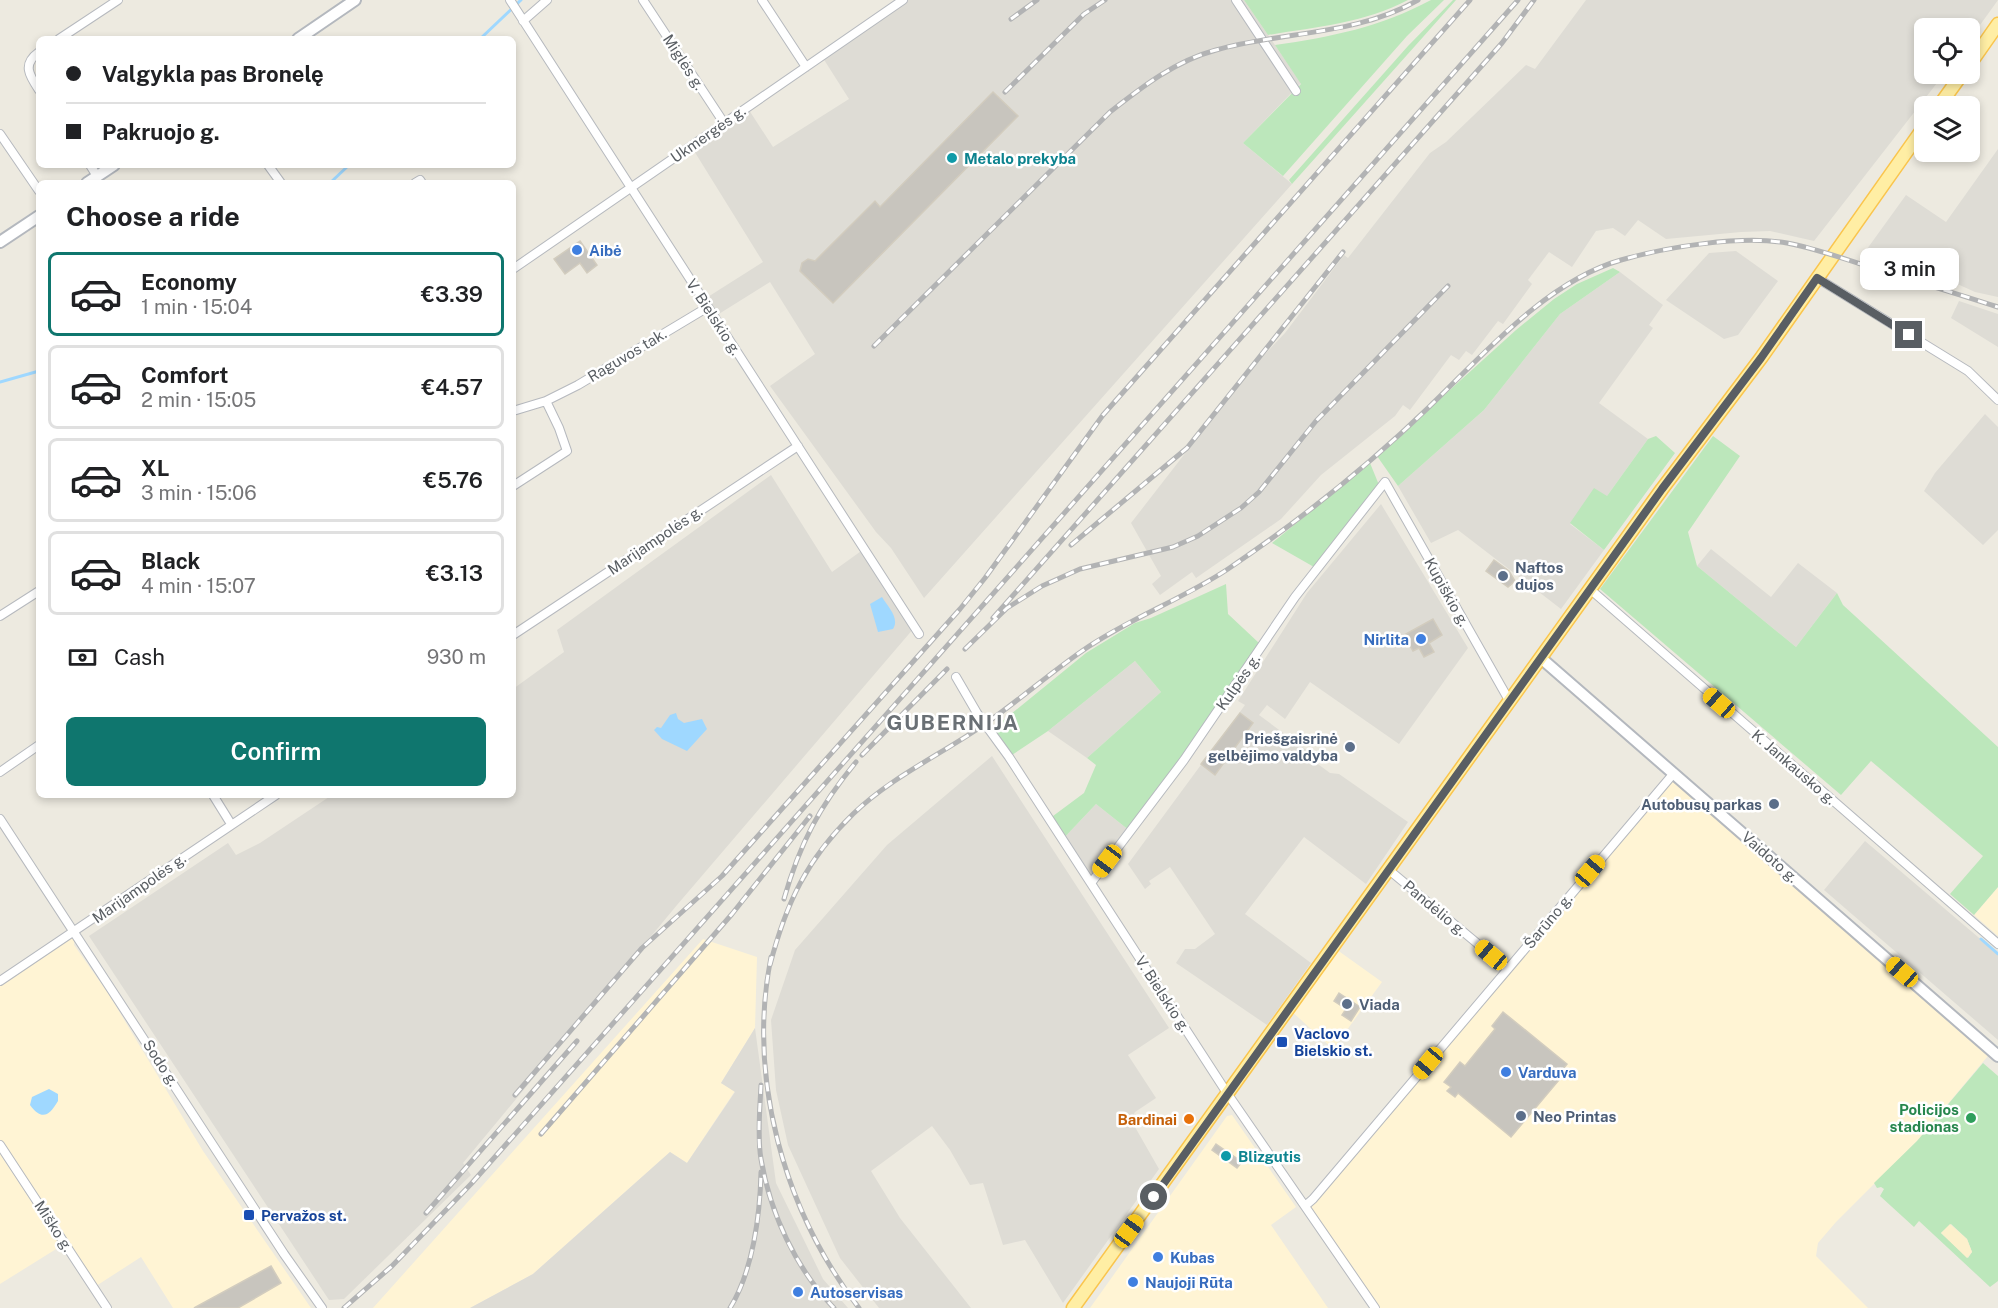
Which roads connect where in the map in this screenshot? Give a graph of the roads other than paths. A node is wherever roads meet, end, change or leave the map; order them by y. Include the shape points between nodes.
1 (118, 0) edge
2 (355, 0) edge
3 (547, 0) edge
4 (643, 0) edge
5 (762, 0) edge
6 (903, 0) edge
7 (1236, 0) edge
8 (511, 2) edge
9 (893, 3) edge
10 (524, 21) junction
11 (1998, 24) edge
12 (64, 36) edge
13 (302, 36) edge
14 (1980, 50) edge
15 (36, 54) edge
16 (806, 67) junction
17 (36, 86) edge
18 (1296, 91) dead end
19 (724, 123) junction
20 (0, 134) edge
21 (1914, 141) edge
22 (92, 168) edge
23 (109, 168) edge
24 (97, 176) junction
25 (91, 180) edge
26 (36, 186) edge
27 (631, 188) junction
28 (36, 218) edge
29 (0, 242) edge
30 (516, 267) edge
31 (1817, 278) junction
32 (708, 307) junction
33 (1998, 400) edge
34 (546, 401) junction
35 (516, 410) edge
36 (798, 446) junction
37 (1385, 482) joint
38 (516, 484) edge
39 (1591, 590) junction
40 (36, 593) edge
41 (0, 616) edge
42 (516, 633) edge
43 (919, 634) dead end
44 (1542, 659) junction
45 (956, 677) dead end
46 (1510, 702) junction
47 (36, 747) edge
48 (0, 772) edge
49 (1674, 773) junction
50 (215, 798) edge
51 (271, 798) edge
52 (0, 819) edge
53 (231, 824) junction
54 (1389, 870) junction
55 (1091, 883) junction
56 (75, 932) junction
57 (1998, 944) edge
58 (1508, 969) junction
59 (0, 981) edge
60 (1998, 1056) edge
61 (1227, 1093) junction
62 (0, 1145) edge
63 (1305, 1206) junction
64 (107, 1308) edge
65 (322, 1308) edge
66 (1074, 1308) edge
67 (1375, 1308) edge

1 - 12 street
2 - 13 main road
3 - 10 street
4 - 19 street, Miglės g.
5 - 16 street
6 - 9 street, Ukmergės g.
7 - 18 street
8 - 10 street, V. Bielskio g.
9 - 16 street, Ukmergės g.
10 - 27 street, V. Bielskio g.
11 - 14 main road
15 - 17 street via 28,67
16 - 19 street, Ukmergės g.
19 - 27 street, Ukmergės g.
20 - 26 street
21 - 31 main road
22 - 24 street
23 - 24 main road
24 - 25 main road
27 - 30 street, Ukmergės g.
27 - 32 street, V. Bielskio g.
28 - 29 main road
31 - 33 street via 1968,371
31 - 39 main road
32 - 34 street, Raguvos tak.
32 - 36 street, V. Bielskio g.
34 - 35 street, Raguvos tak.
34 - 38 street via 567,451
36 - 42 street, Marijampolės g.
36 - 43 street, V. Bielskio g.
37 - 46 street, Kupiškio g.
37 - 55 street, Kulpės g. via 1295,597 1184,760
39 - 44 main road
39 - 57 street, K. Jankausko g.
40 - 41 street
44 - 46 main road
44 - 49 main road, Vaidoto g.
45 - 55 street, V. Bielskio g.
46 - 54 main road
47 - 48 street
49 - 58 street, Šarūno g.
49 - 60 main road, Vaidoto g.
50 - 53 street
51 - 53 street, Marijampolės g.
52 - 56 street, Sodo g.
53 - 56 street, Marijampolės g.
54 - 58 street, Pandėlio g.
54 - 61 main road
55 - 61 street, V. Bielskio g.
56 - 59 street, Marijampolės g.
56 - 65 street, Sodo g.
58 - 63 street, Šarūno g.
61 - 63 street, V. Bielskio g.
61 - 66 main road
62 - 64 street, Miško g.
63 - 67 street, V. Bielskio g.

